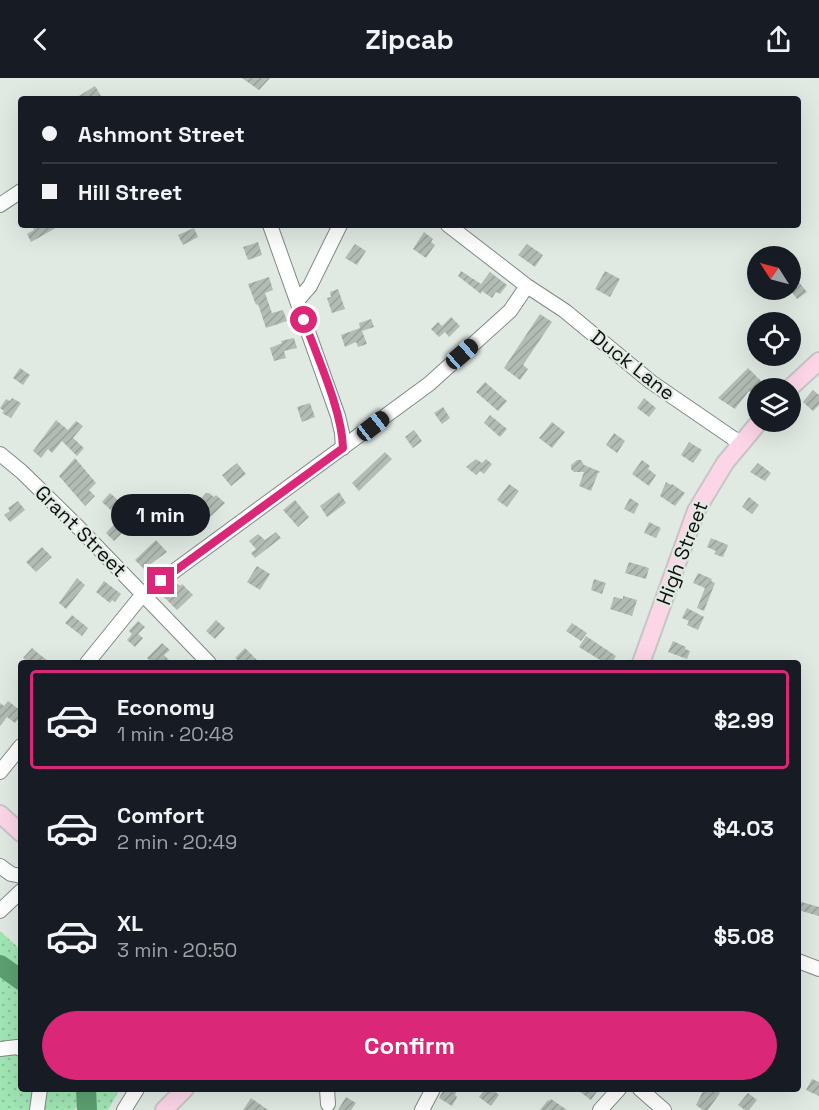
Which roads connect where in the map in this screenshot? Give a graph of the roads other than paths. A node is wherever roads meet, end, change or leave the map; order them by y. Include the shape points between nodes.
1 (18, 193) edge
2 (0, 205) edge
3 (271, 228) edge
4 (339, 228) edge
5 (452, 228) edge
6 (527, 286) junction
7 (297, 301) junction
8 (819, 361) edge
9 (801, 378) edge
10 (750, 432) edge
11 (740, 443) junction
12 (343, 448) junction
13 (0, 454) edge
14 (142, 594) junction
15 (89, 660) edge
16 (206, 660) edge
17 (641, 660) edge
18 (18, 750) edge
19 (0, 772) edge
20 (0, 814) edge
21 (18, 830) edge
22 (0, 866) edge
23 (18, 873) edge
24 (18, 894) edge
25 (0, 912) edge
26 (801, 962) edge
27 (819, 969) edge
28 (18, 1048) edge
29 (0, 1049) edge
30 (40, 1092) edge
31 (135, 1092) edge
32 (182, 1092) edge
33 (184, 1092) edge
34 (327, 1092) edge
35 (431, 1092) edge
36 (616, 1092) edge
37 (643, 1092) edge
38 (328, 1104) dead end
39 (37, 1110) edge
40 (124, 1110) edge
41 (164, 1110) edge
42 (181, 1110) edge
43 (422, 1110) edge
44 (600, 1110) edge
45 (664, 1110) edge

1 - 2 street
3 - 7 street
4 - 7 street via 310,286
5 - 6 street, Duck Lane
6 - 11 street, Duck Lane via 565,311 651,382
6 - 12 street via 510,311 437,376
7 - 12 street via 338,416
8 - 9 main road
10 - 11 main road, High Street
11 - 17 main road, High Street via 696,511
12 - 14 street
13 - 14 street, Grant Street
14 - 15 street
14 - 16 street, Grant Street
18 - 19 street
20 - 21 main road
22 - 23 street via 7,872
24 - 25 street
26 - 27 street
28 - 29 street
30 - 39 street
31 - 40 street
32 - 41 main road
33 - 42 main road
34 - 38 street
35 - 43 street
36 - 44 street
37 - 45 street

